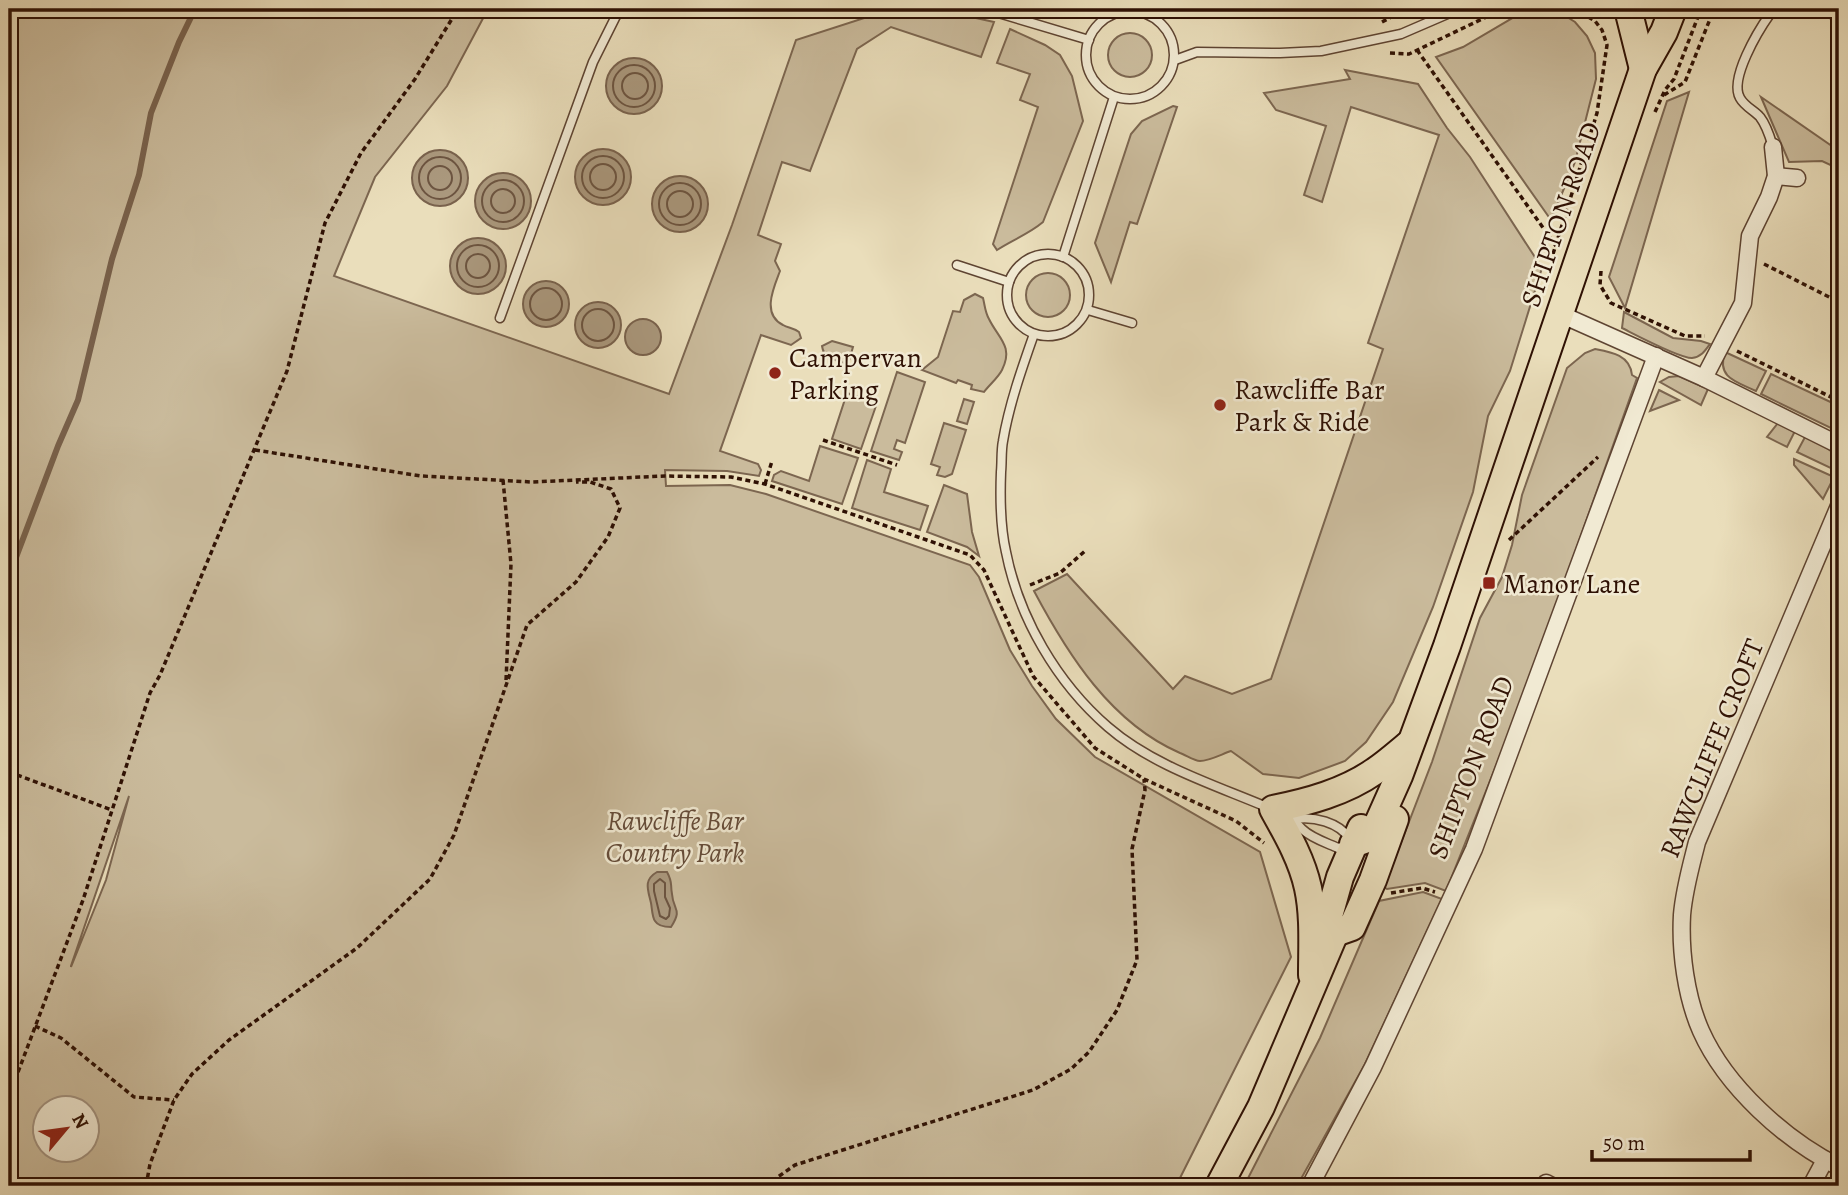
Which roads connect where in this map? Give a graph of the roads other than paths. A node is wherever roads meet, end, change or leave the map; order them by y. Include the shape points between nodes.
1 (625, 9) edge
2 (985, 9) edge
3 (1459, 9) edge
4 (1628, 9) edge
5 (1673, 9) edge
6 (1145, 11) edge
7 (1770, 14) dead end
8 (1089, 40) junction
9 (1175, 60) junction
10 (1643, 69) junction
11 (1114, 97) junction
12 (1773, 147) joint
13 (1776, 176) junction
14 (1797, 178) dead end
15 (1063, 257) junction
16 (957, 265) dead end
17 (1009, 282) junction
18 (1087, 310) junction
19 (1560, 314) junction
20 (500, 317) dead end
21 (1132, 323) dead end
22 (1034, 334) junction
23 (1656, 356) junction
24 (1704, 378) junction
25 (1839, 445) edge
26 (1839, 506) edge
27 (1409, 744) junction
28 (1399, 776) junction
29 (1284, 814) junction
30 (1353, 844) junction
31 (1377, 887) junction
32 (1335, 933) junction
33 (1312, 987) junction
34 (1832, 1163) edge
35 (1219, 1186) edge
36 (1310, 1186) edge
37 (1811, 1186) edge

1 - 20 lane via 616,16 593,62
2 - 8 lane
3 - 9 lane via 1401,34 1321,51 1197,52
4 - 10 main road
5 - 10 main road, SHIPTON ROAD
6 - 8 lane via 1120,12 1100,23
6 - 9 lane via 1166,29
7 - 12 lane via 1754,38 1737,83 1738,96 1760,117
8 - 11 lane via 1087,63 1092,77
9 - 11 lane via 1166,82 1155,92 1141,98
10 - 19 main road, SHIPTON ROAD
11 - 15 lane
12 - 13 street
13 - 14 street
13 - 24 street via 1750,236 1743,303
15 - 17 lane via 1036,256 1023,262
15 - 18 lane via 1080,270 1087,283
16 - 17 lane
17 - 22 lane via 1011,314
18 - 21 lane
18 - 22 lane via 1063,334
19 - 23 street
19 - 27 main road, SHIPTON ROAD
22 - 29 lane via 1003,442 1000,495 1005,551 1034,631 1054,666 1109,728 1156,760
23 - 24 street
23 - 36 street, SHIPTON ROAD via 1474,849 1373,1067
24 - 25 street
26 - 34 street, RAWCLIFFE CROFT via 1697,842 1682,916 1688,986 1706,1040 1740,1089 1767,1117 1797,1143
27 - 28 main road, SHIPTON ROAD
27 - 29 main road via 1373,773
28 - 30 main road, SHIPTON ROAD via 1384,780
28 - 31 main road, SHIPTON ROAD via 1405,790
29 - 30 lane via 1323,821 1346,833
29 - 30 lane via 1302,830 1338,848
29 - 33 main road via 1308,888
30 - 31 main road via 1366,859
30 - 32 main road, SHIPTON ROAD via 1329,916
31 - 32 main road, SHIPTON ROAD via 1352,927
32 - 33 main road, SHIPTON ROAD
33 - 35 main road, SHIPTON ROAD via 1261,1107
34 - 37 street

